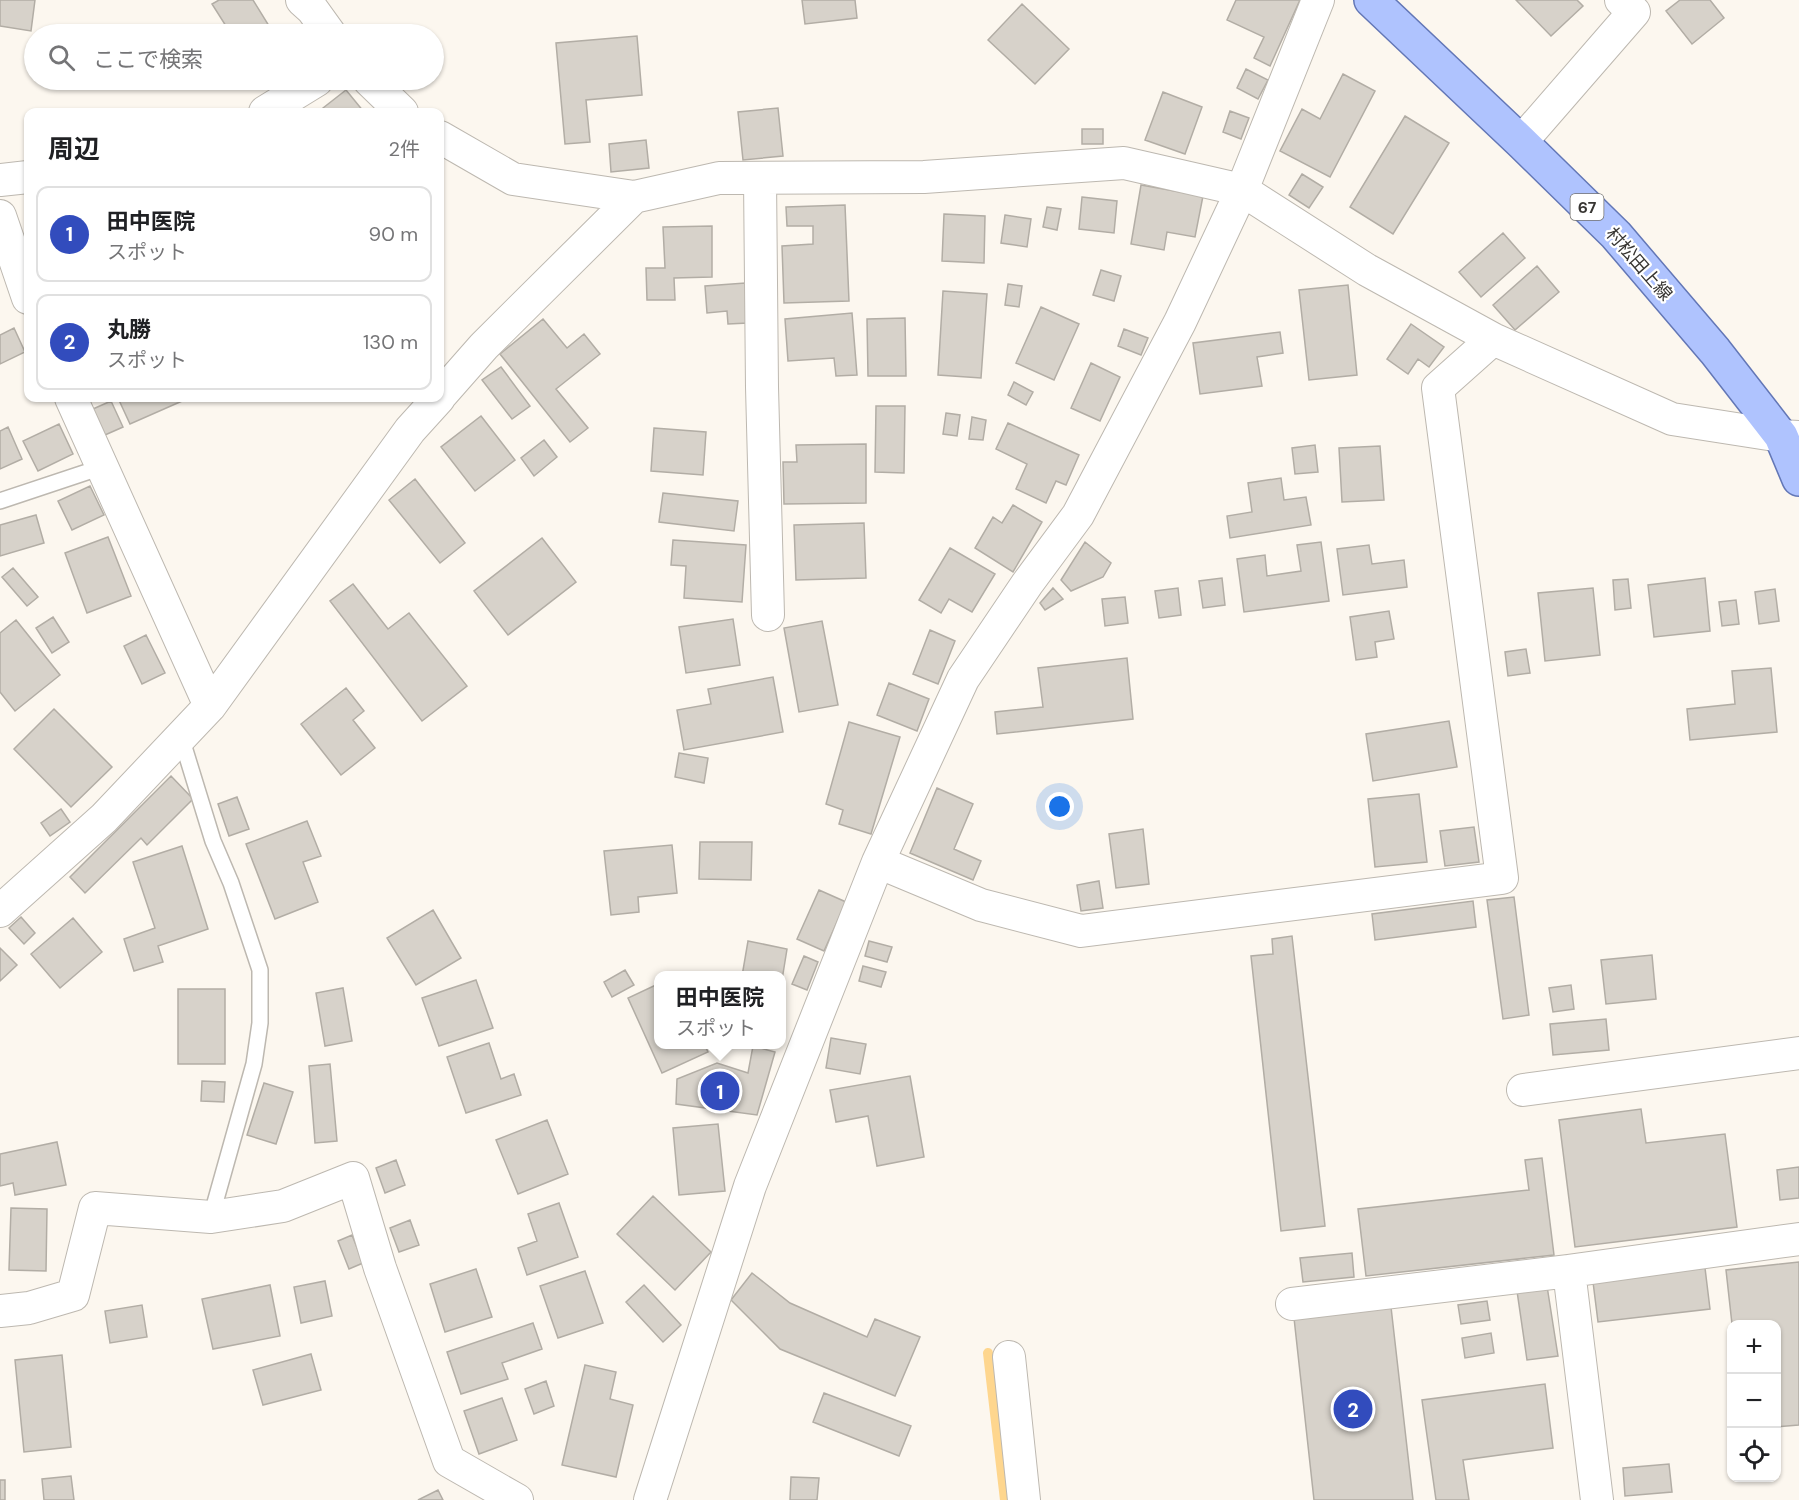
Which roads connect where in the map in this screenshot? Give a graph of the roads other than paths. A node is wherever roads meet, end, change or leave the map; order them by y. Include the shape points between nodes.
1 (302, 0) edge
2 (1318, 0) edge
3 (1371, 0) edge
4 (1621, 0) edge
5 (323, 24) edge
6 (301, 90) edge
7 (379, 90) edge
8 (272, 108) edge
9 (398, 108) edge
10 (444, 139) edge
11 (1521, 142) junction
12 (24, 177) edge
13 (760, 178) junction
14 (0, 180) edge
15 (1242, 190) junction
16 (634, 197) junction
17 (0, 216) edge
18 (24, 286) edge
19 (1493, 339) junction
20 (444, 391) edge
21 (73, 402) edge
22 (435, 402) edge
23 (1790, 437) edge
24 (102, 467) junction
25 (1799, 479) edge
26 (0, 501) edge
27 (768, 615) dead end
28 (210, 706) junction
29 (182, 737) junction
30 (878, 862) junction
31 (0, 911) edge
32 (1799, 1053) edge
33 (1523, 1090) dead end
34 (211, 1217) junction
35 (1799, 1239) edge
36 (1569, 1271) junction
37 (1292, 1304) dead end
38 (0, 1311) edge
39 (1009, 1356) dead end
40 (517, 1500) edge
41 (650, 1500) edge
42 (1024, 1500) edge
43 (1597, 1500) edge

1 - 5 street
2 - 15 street
3 - 11 main road, 村松田上線 / 67
4 - 11 street via 1634,12
6 - 8 street
7 - 9 street
10 - 16 street via 513,179
11 - 23 main road, 村松田上線 / 67 via 1616,235
12 - 14 street
13 - 15 street via 924,177 1124,163
13 - 16 street via 719,178
13 - 27 street
15 - 19 street via 1367,270
15 - 30 street via 1180,322 1078,515 963,679
16 - 20 street via 484,346
17 - 18 street
19 - 23 street via 1672,419
19 - 30 street via 1438,388 1502,878 1081,931 981,906
21 - 24 street
22 - 28 street via 410,430
23 - 25 main road, 村松田上線 / 67
24 - 26 lane
24 - 28 street
28 - 29 street
29 - 31 street via 104,818
29 - 34 lane via 213,841 260,969 260,1023 254,1064
30 - 41 street via 750,1186
32 - 33 street
34 - 38 street via 96,1208 73,1295 29,1308
34 - 40 street via 282,1206 353,1178 380,1268 449,1461
35 - 36 street
36 - 37 street
36 - 43 street
39 - 42 street

